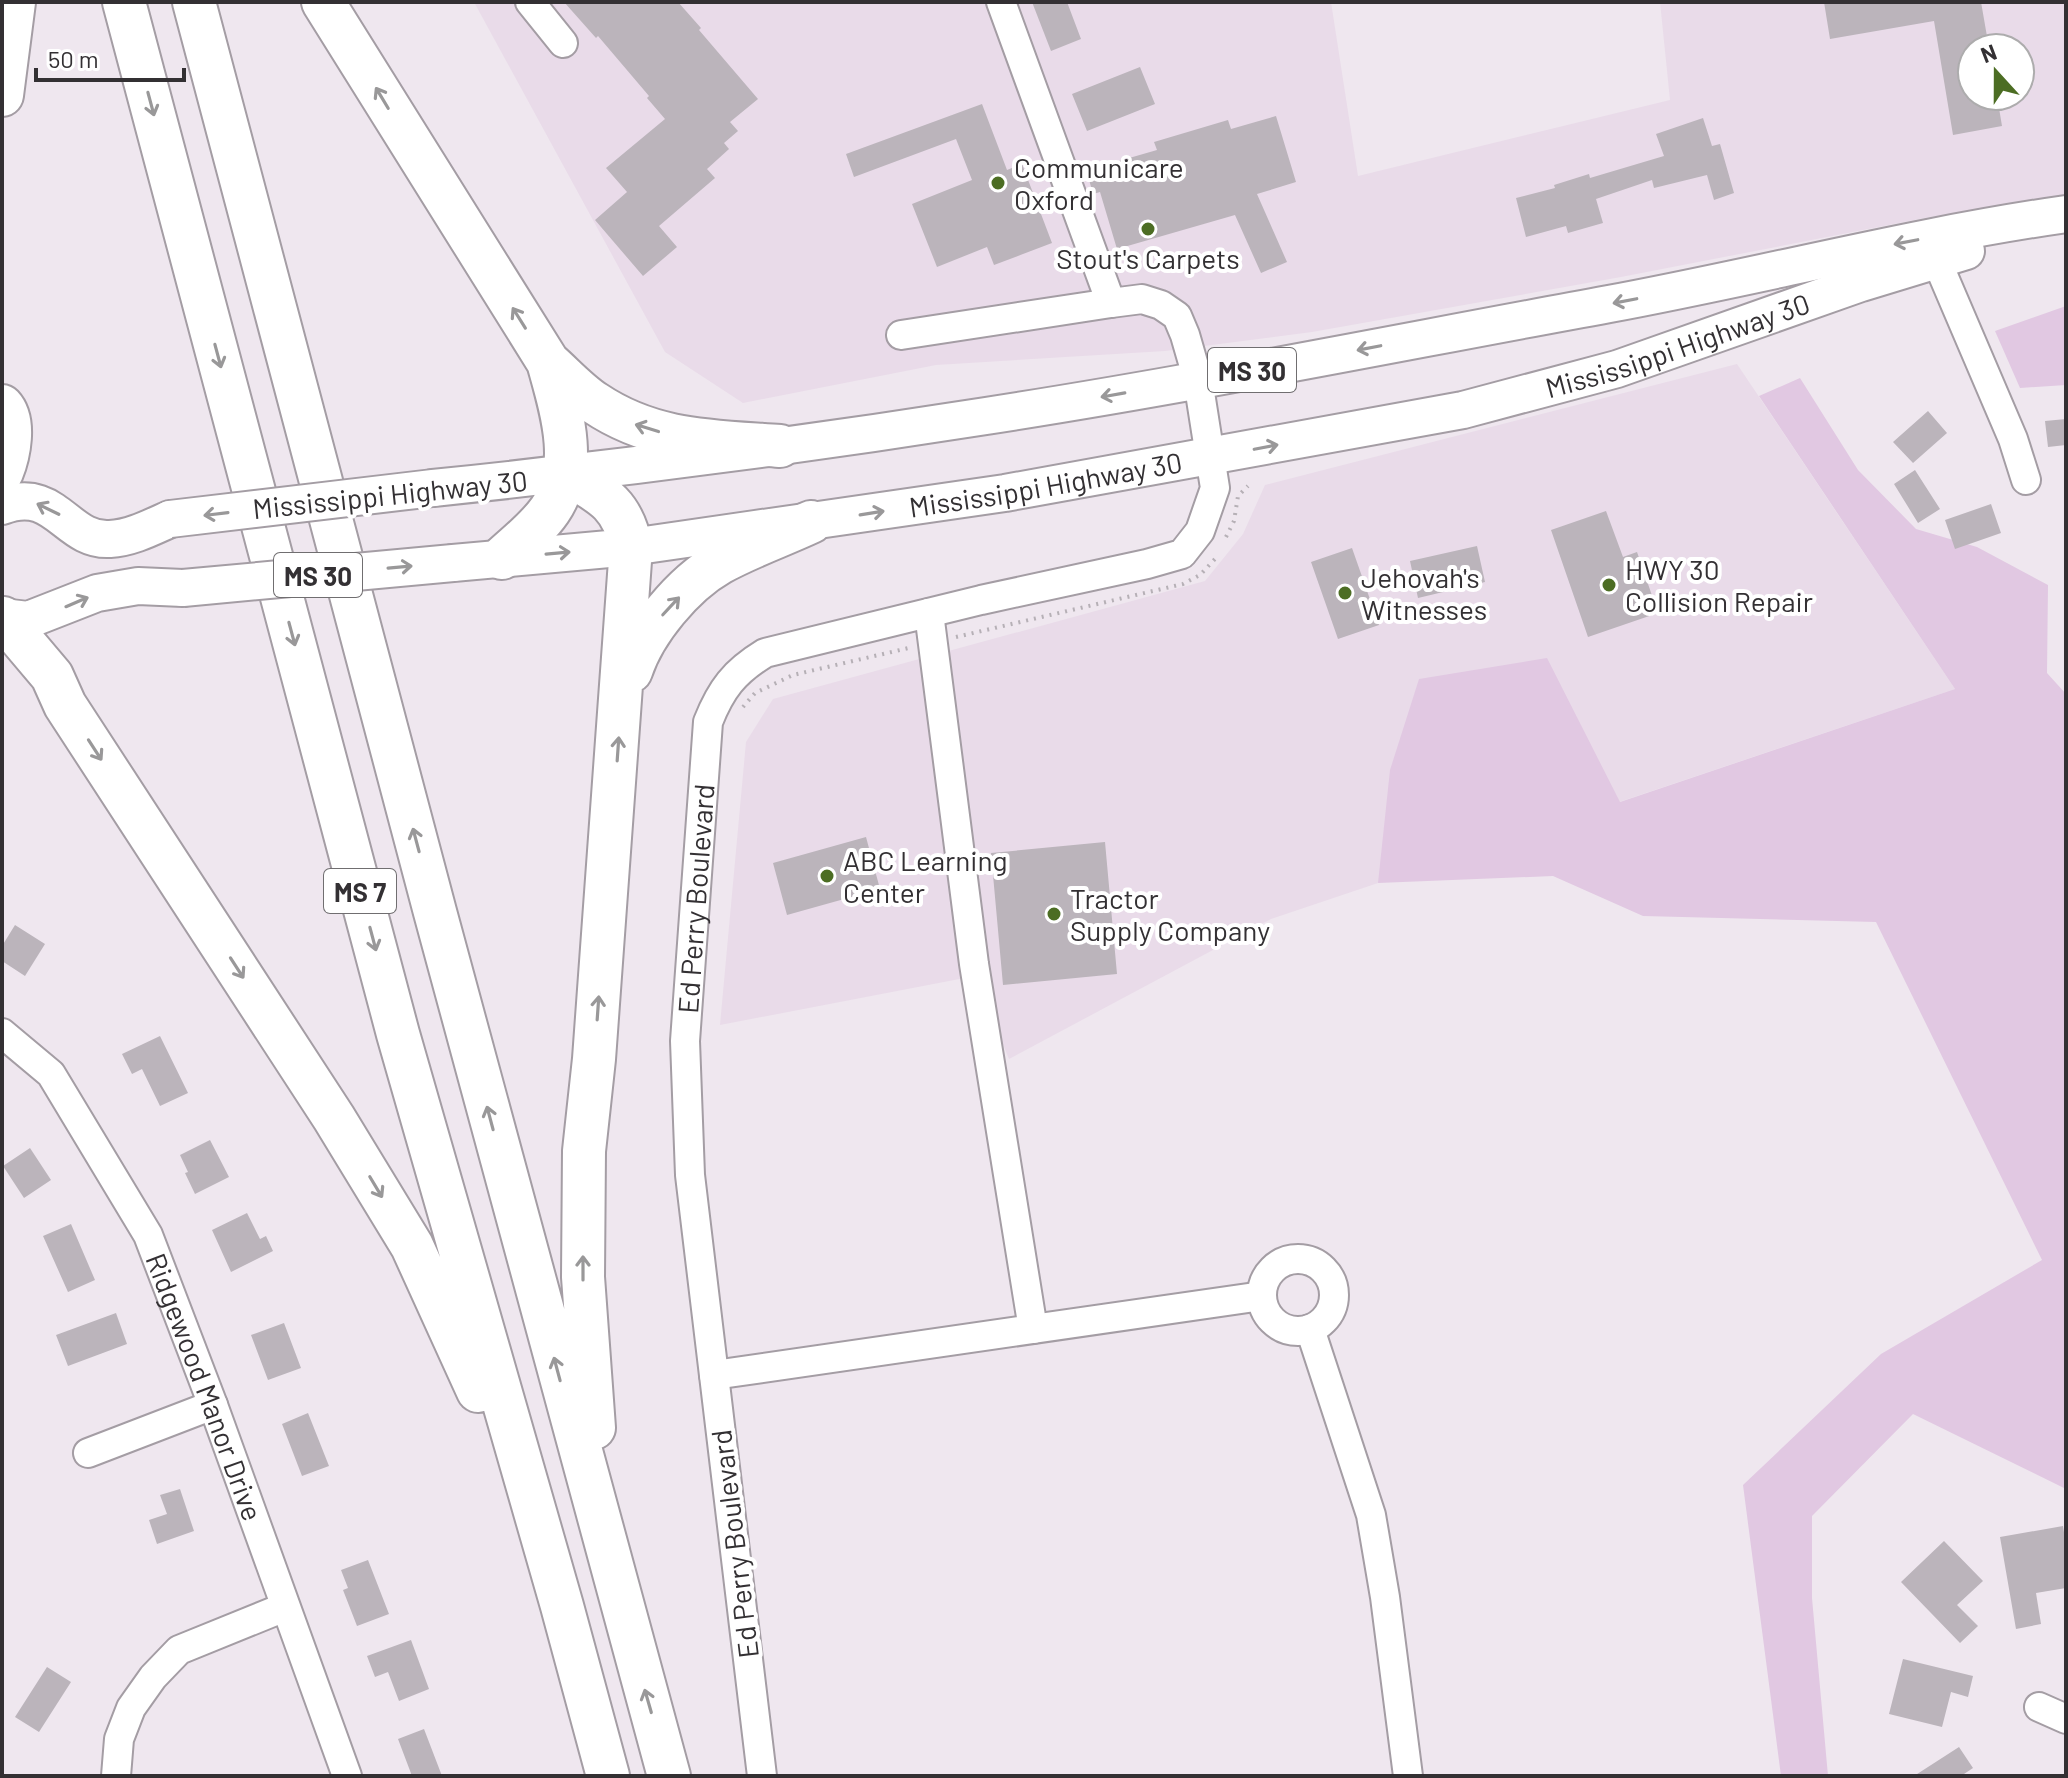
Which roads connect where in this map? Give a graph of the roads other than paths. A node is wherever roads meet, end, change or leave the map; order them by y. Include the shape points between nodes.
1 (14, 2) edge
2 (124, 2) edge
3 (194, 2) edge
4 (323, 2) edge
5 (530, 2) edge
6 (1001, 2) edge
7 (563, 43) dead end
8 (2, 95) edge
9 (2066, 214) edge
10 (2066, 225) edge
11 (1936, 259) junction
12 (1671, 292) junction
13 (1111, 303) junction
14 (901, 335) dead end
15 (1684, 346) junction
16 (548, 362) junction
17 (1198, 380) junction
18 (2, 406) edge
19 (780, 446) junction
20 (1212, 457) junction
21 (2, 472) edge
22 (567, 474) junction
23 (2026, 480) dead end
24 (2, 506) edge
25 (811, 522) junction
26 (631, 547) junction
27 (502, 558) junction
28 (929, 613) junction
29 (2, 618) edge
30 (2, 664) edge
31 (622, 698) junction
32 (65, 705) junction
33 (2, 1033) edge
34 (1262, 1296) junction
35 (1033, 1329) junction
36 (1310, 1329) junction
37 (714, 1375) junction
38 (213, 1405) junction
39 (88, 1453) dead end
40 (611, 1568) junction
41 (562, 1606) junction
42 (285, 1607) junction
43 (2039, 1707) dead end
44 (2066, 1719) edge
45 (116, 1776) edge
46 (347, 1776) edge
47 (608, 1776) edge
48 (669, 1776) edge
49 (762, 1776) edge
50 (1408, 1776) edge

1 - 8 highway
2 -> 41 highway, MS 7 via 398,1034
40 -> 3 highway, MS 7
16 -> 4 highway
5 - 7 street
6 - 13 street
9 -> 12 main road, Mississippi Highway 30 / MS 30 via 1902,242
10 - 11 main road, Mississippi Highway 30 / MS 30
11 - 15 main road, Mississippi Highway 30 / MS 30
11 - 23 street
12 - 15 main road
12 -> 17 main road, Mississippi Highway 30 / MS 30
13 - 14 street, Ed Perry Boulevard
13 - 17 street, Ed Perry Boulevard via 1142,299 1177,316
20 -> 15 main road, Mississippi Highway 30 / MS 30 via 1463,410
19 -> 16 highway via 686,439 636,425 593,402
16 - 22 highway via 563,426
17 -> 19 main road, Mississippi Highway 30 / MS 30
17 - 20 street, Ed Perry Boulevard
18 - 21 highway via 10,440
19 - 22 main road, Mississippi Highway 30 / MS 30
25 -> 20 main road, Mississippi Highway 30 / MS 30
20 - 28 street, Ed Perry Boulevard via 1215,488 1200,531 1182,554
22 -> 24 main road, Mississippi Highway 30 / MS 30, bridge via 170,519 109,539 83,533 51,507 29,501
22 - 26 highway via 602,493 619,510
22 - 27 highway via 551,509
25 - 26 main road, Mississippi Highway 30 / MS 30
31 -> 25 highway via 637,653 685,591 718,564
27 -> 26 main road, Mississippi Highway 30 / MS 30
26 - 31 highway
29 -> 27 main road, Mississippi Highway 30 / MS 30, bridge via 28,620 97,593 138,586 183,588
28 - 35 street via 974,964
28 - 37 street, Ed Perry Boulevard via 765,653 741,668 719,696 708,722 685,1041 690,1175
29 - 32 highway via 52,676
30 - 32 highway
40 -> 31 highway via 590,1396 584,1167
32 -> 41 highway via 412,1246 472,1374
33 - 38 street, Ridgewood Manor Drive via 51,1074 148,1235
34 - 35 street
34 - 36 street via 1264,1308 1278,1325
34 - 36 street via 1270,1273 1279,1265 1303,1259 1315,1263 1332,1281 1335,1294 1328,1315
35 - 37 street
36 - 50 street via 1371,1515
37 - 49 street, Ed Perry Boulevard
38 - 39 street
38 - 42 street, Ridgewood Manor Drive
48 -> 40 highway, MS 7
41 - 47 highway, MS 7
42 - 45 street via 179,1650 131,1708 119,1739
42 - 46 street, Ridgewood Manor Drive
43 - 44 street

